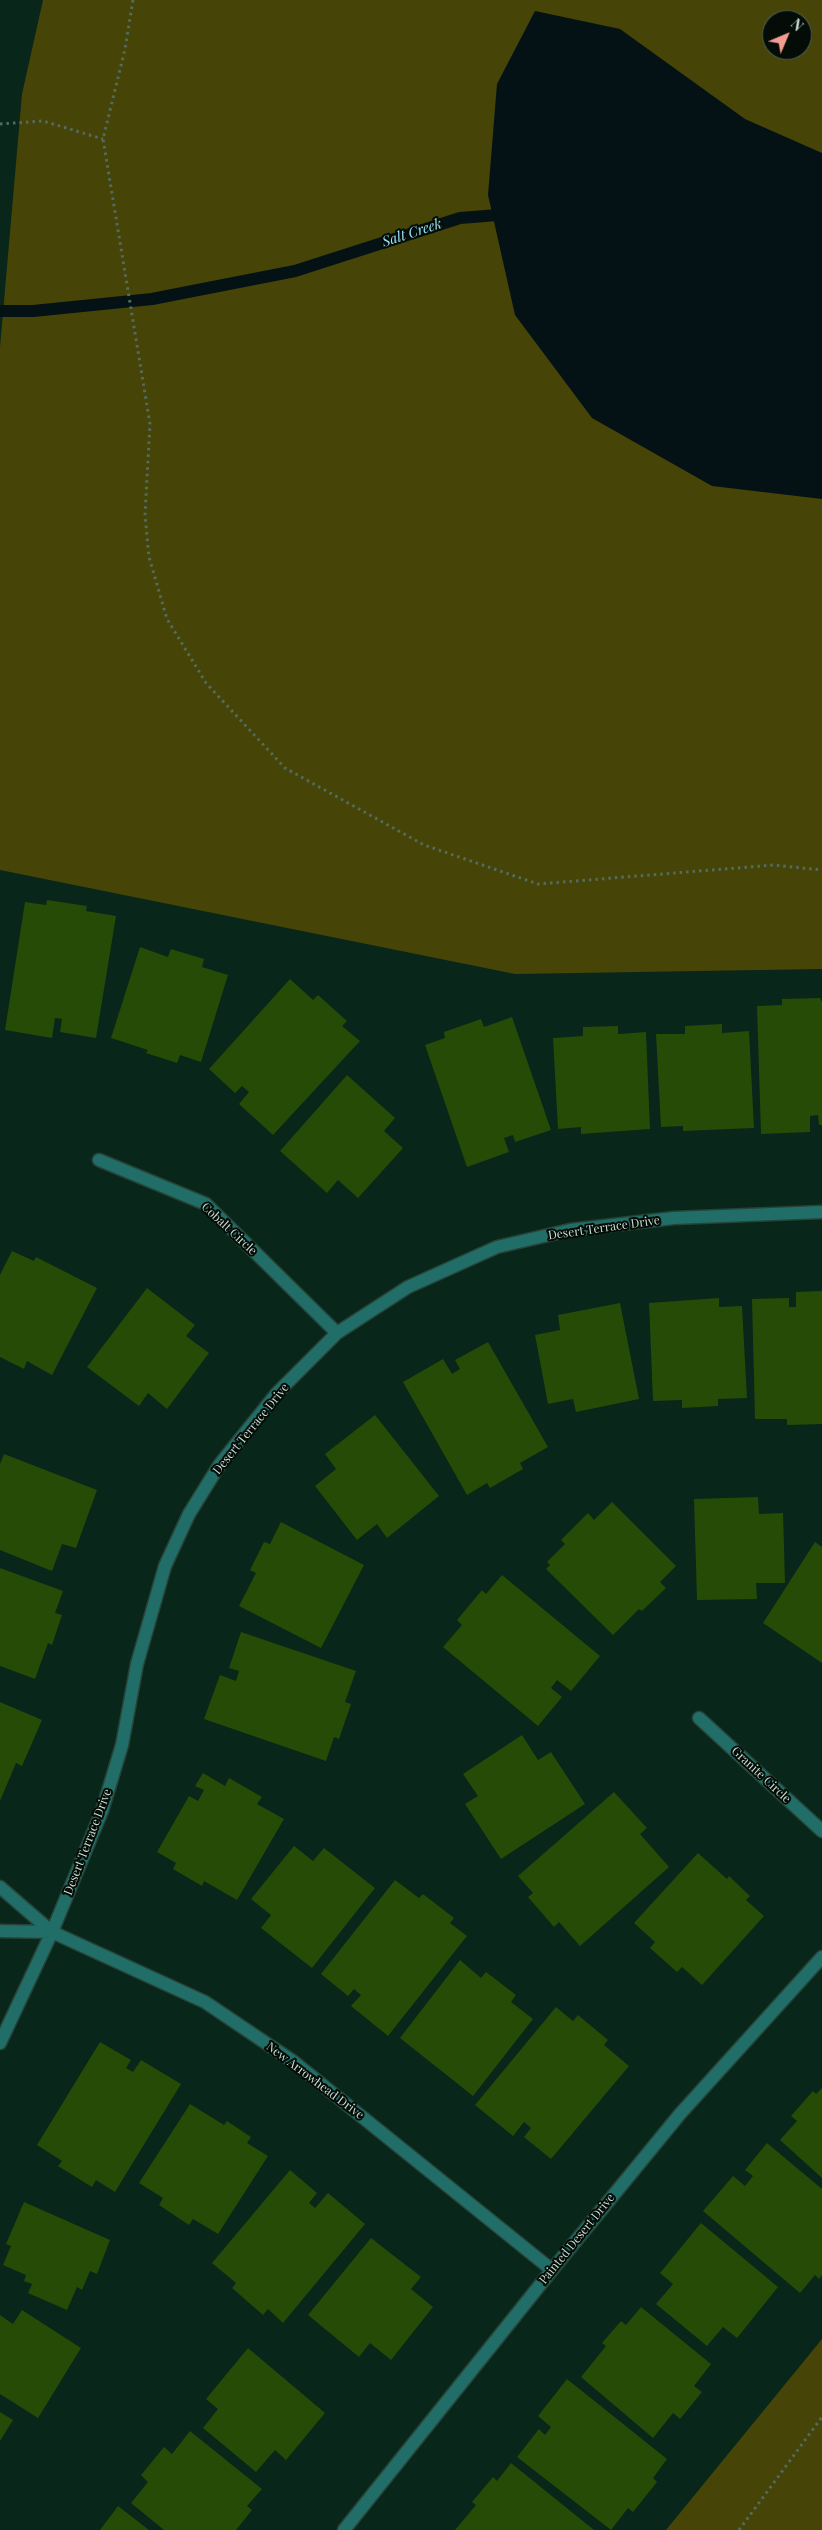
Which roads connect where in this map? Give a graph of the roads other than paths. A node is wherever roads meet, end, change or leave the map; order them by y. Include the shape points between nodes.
1 (98, 1160) dead end
2 (822, 1212) edge
3 (337, 1333) junction
4 (699, 1718) dead end
5 (822, 1832) edge
6 (0, 1887) edge
7 (0, 1931) edge
8 (52, 1932) junction
9 (822, 1957) edge
10 (0, 2042) edge
11 (552, 2270) junction
12 (344, 2530) edge

1 - 3 street, Cobalt Circle via 206,1204
2 - 3 street, Desert Terrace Drive via 674,1218 570,1230 497,1247 408,1287
3 - 8 street, Desert Terrace Drive via 277,1393 220,1464 189,1514 165,1566 153,1606 137,1664 122,1745 102,1811
4 - 5 street, Granite Circle
6 - 8 street, New Arrowhead Drive
7 - 8 street, New Arrowhead Drive
8 - 10 street, Desert Terrace Drive
8 - 11 street, New Arrowhead Drive via 205,2002 294,2062
9 - 11 street, Painted Desert Drive via 680,2114
11 - 12 street, Painted Desert Drive

